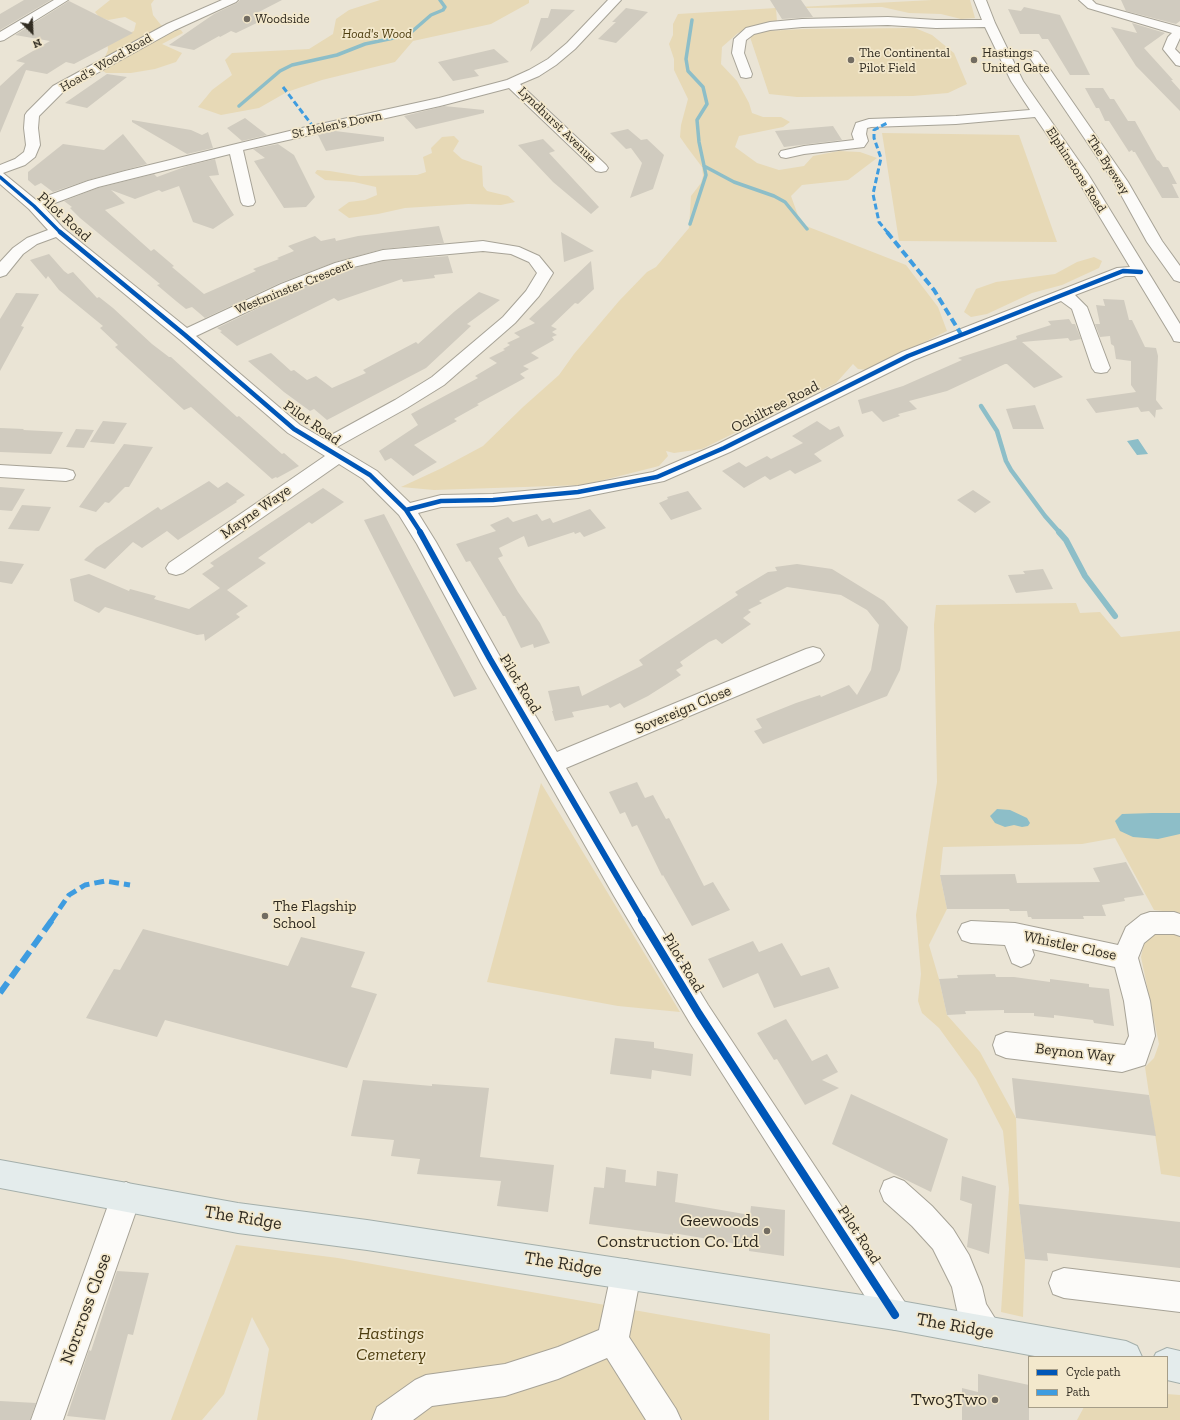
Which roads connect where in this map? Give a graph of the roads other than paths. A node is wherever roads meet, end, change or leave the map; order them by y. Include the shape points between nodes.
1 (62, 0) edge
2 (232, 0) edge
3 (615, 0) edge
4 (980, 0) edge
5 (1085, 0) edge
6 (988, 24) junction
7 (1180, 32) edge
8 (0, 37) edge
9 (1034, 55) dead end
10 (1180, 62) edge
11 (746, 74) dead end
12 (512, 83) junction
13 (1038, 112) junction
14 (236, 148) junction
15 (786, 154) dead end
16 (601, 168) dead end
17 (0, 170) edge
18 (0, 177) edge
19 (248, 202) dead end
20 (34, 206) junction
21 (58, 231) junction
22 (0, 272) edge
23 (1141, 272) junction
24 (1180, 277) edge
25 (1062, 294) junction
26 (1180, 304) edge
27 (1162, 308) junction
28 (185, 335) junction
29 (1180, 337) edge
30 (1102, 368) dead end
31 (330, 452) junction
32 (0, 471) edge
33 (66, 475) dead end
34 (406, 510) junction
35 (176, 568) dead end
36 (813, 655) dead end
37 (552, 764) junction
38 (1180, 926) edge
39 (971, 932) dead end
40 (1125, 958) junction
41 (1006, 1045) dead end
42 (0, 1174) edge
43 (894, 1191) dead end
44 (126, 1197) junction
45 (626, 1274) junction
46 (1064, 1283) dead end
47 (1180, 1297) edge
48 (895, 1315) junction
49 (985, 1331) junction
50 (613, 1340) junction
51 (1121, 1356) edge
52 (1168, 1364) edge
53 (1180, 1367) edge
54 (46, 1420) edge
55 (388, 1420) edge
56 (665, 1420) edge

1 - 8 street
2 - 17 street, Hoad's Wood Road via 171,27 58,89 32,115 33,145 30,154 20,162
3 - 12 street, St Helen's Down via 552,62
4 - 6 street, Elphinstone Road
5 - 7 street via 1092,6
6 - 11 street via 888,21 770,26 750,31 740,39 738,53
6 - 13 street, Elphinstone Road via 1017,81
7 - 10 street via 1174,37 1169,49
9 - 24 street, The Byeway via 1121,182 1155,242
12 - 14 street, St Helen's Down
12 - 16 street, Lyndhurst Avenue
13 - 15 street via 956,120 869,123 861,126 859,134 862,141 859,144
13 - 23 street, Elphinstone Road via 1081,174
14 - 19 street
14 - 20 street, St Helen's Down via 93,184
18 - 20 street, Pilot Road
20 - 21 street, Pilot Road
21 - 22 street via 32,241 18,251
21 - 28 street, Pilot Road
23 - 25 street, Ochiltree Road via 1123,271
23 - 27 street, Elphinstone Road
25 - 30 street via 1080,307
25 - 34 street, Ochiltree Road via 908,356 724,448 657,477 578,492 493,500 441,501
26 - 27 street
27 - 29 street, Elphinstone Road
28 - 31 street, Pilot Road via 294,429
28 - 31 street, Westminster Crescent via 340,266 383,255 483,246 514,250 534,259 545,273 533,293 509,320 438,381
31 - 34 street, Pilot Road via 370,475
31 - 35 street, Mayne Waye
32 - 33 street
34 - 37 street, Pilot Road
36 - 37 street, Sovereign Close
37 - 48 street, Pilot Road via 622,888 699,1014
38 - 40 street via 1174,923 1150,923 1135,934
39 - 40 street, Whistler Close via 1018,944
40 - 41 street, Beynon Way via 1137,1001 1142,1036 1135,1056 1122,1059
42 - 44 main road, The Ridge
43 - 49 street via 944,1239 967,1287 972,1310
44 - 45 main road, The Ridge via 238,1218
44 - 54 street, Norcross Close
45 - 48 main road, The Ridge
45 - 50 street
46 - 47 street
48 - 49 main road, The Ridge
49 - 51 main road, The Ridge
50 - 55 street via 558,1363 505,1380 426,1391
50 - 56 street
52 - 53 main road

